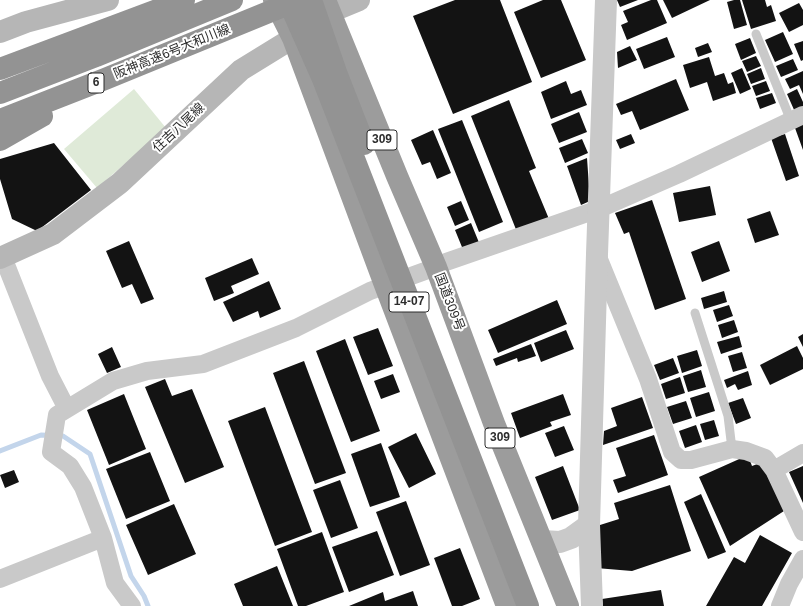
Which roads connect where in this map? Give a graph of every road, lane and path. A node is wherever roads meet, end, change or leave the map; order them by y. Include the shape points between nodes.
1 (108, 0) edge
2 (184, 0) edge
3 (232, 0) edge
4 (274, 0) edge
5 (288, 0) edge
6 (298, 0) edge
7 (311, 0) edge
8 (359, 0) edge
9 (606, 0) edge
10 (327, 6) edge
11 (0, 32) edge
12 (756, 34) dead end
13 (293, 38) junction
14 (0, 69) edge
15 (105, 79) junction
16 (0, 93) edge
17 (797, 118) edge
18 (0, 120) edge
19 (0, 140) edge
20 (599, 209) junction
21 (1, 253) edge
22 (597, 254) junction
23 (436, 267) junction
24 (385, 286) junction
25 (695, 313) dead end
26 (67, 409) junction
27 (732, 449) junction
28 (803, 453) edge
29 (774, 470) junction
30 (589, 525) junction
31 (803, 532) edge
32 (102, 538) junction
33 (542, 541) junction
34 (803, 559) edge
35 (0, 579) edge
36 (530, 605) edge
37 (132, 606) edge
38 (568, 606) edge
39 (592, 606) edge
40 (780, 606) edge

1 - 11 main road via 26,22
2 - 14 highway
3 - 16 highway, 阪神高速6号大和川線 / 6
4 - 13 highway
5 - 36 highway, 14-07 via 323,80
6 - 15 highway, 阪神高速6号大和川線 / 6
7 - 36 highway, 14-07
8 - 10 main road, 住吉八尾線
9 - 20 street
10 - 13 main road, 住吉八尾線
10 - 23 highway, 国道309号 / 309
12 - 17 lane
13 - 21 main road, 住吉八尾線 via 241,70 120,183 53,234
13 - 24 highway
15 - 18 highway, 阪神高速6号大和川線 / 6
15 - 19 highway
17 - 20 street
20 - 22 street
20 - 23 street
21 - 26 street via 50,376
22 - 27 street via 648,380 672,452 681,460 691,460
22 - 30 street
23 - 24 street
23 - 33 highway, 国道309号 / 309 via 495,426
24 - 26 street via 296,328 203,364 147,371 113,382
24 - 36 highway
25 - 27 lane via 728,416
26 - 32 street via 57,415 51,452 70,466 82,487
27 - 29 street via 765,458
28 - 29 street
29 - 31 street
30 - 33 street via 571,538 560,542
30 - 39 street
32 - 35 street
32 - 37 street via 116,583
33 - 38 highway, 国道309号 / 309
34 - 40 street

